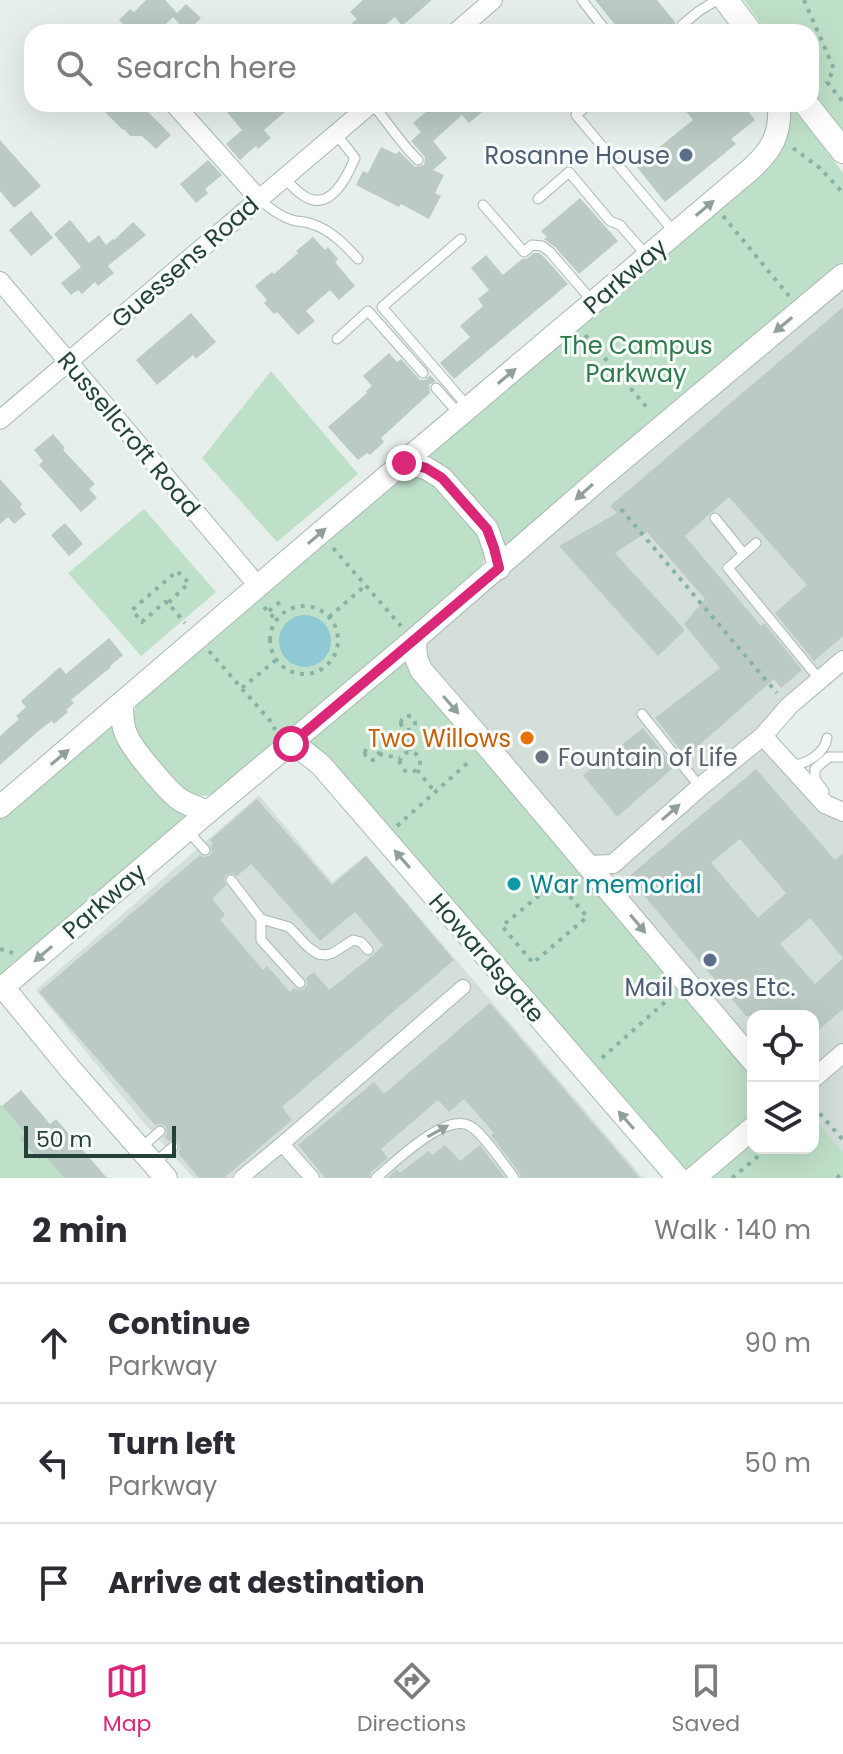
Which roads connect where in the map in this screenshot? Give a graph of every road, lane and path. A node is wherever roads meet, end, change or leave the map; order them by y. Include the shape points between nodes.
1 (493, 0) edge
2 (582, 0) edge
3 (717, 0) edge
4 (726, 0) edge
5 (804, 0) edge
6 (465, 24) edge
7 (601, 24) edge
8 (683, 24) edge
9 (744, 24) edge
10 (814, 24) edge
11 (819, 34) edge
12 (843, 102) edge
13 (181, 112) edge
14 (362, 112) edge
15 (378, 112) edge
16 (580, 112) edge
17 (780, 112) edge
18 (812, 112) edge
19 (336, 134) junction
20 (784, 143) dead end
21 (843, 151) edge
22 (418, 160) dead end
23 (284, 178) junction
24 (841, 184) edge
25 (843, 193) edge
26 (259, 199) junction
27 (538, 199) dead end
28 (712, 202) junction
29 (483, 205) dead end
30 (675, 233) junction
31 (461, 239) dead end
32 (647, 257) junction
33 (358, 259) dead end
34 (843, 275) edge
35 (0, 281) edge
36 (594, 303) junction
37 (801, 310) junction
38 (573, 321) junction
39 (337, 339) dead end
40 (69, 362) junction
41 (423, 373) dead end
42 (436, 388) dead end
43 (465, 412) junction
44 (0, 420) edge
45 (662, 425) junction
46 (404, 463) junction
47 (621, 509) dead end
48 (715, 518) dead end
49 (756, 543) dead end
50 (323, 552) dead end
51 (744, 554) junction
52 (499, 568) junction
53 (366, 585) junction
54 (259, 587) junction
55 (280, 602) dead end
56 (269, 611) dead end
57 (329, 617) junction
58 (409, 633) junction
59 (276, 660) junction
60 (843, 660) edge
61 (820, 680) junction
62 (242, 688) dead end
63 (780, 697) dead end
64 (122, 705) junction
65 (642, 714) dead end
66 (408, 729) dead end
67 (763, 736) junction
68 (827, 738) dead end
69 (291, 744) junction
70 (487, 746) junction
71 (410, 751) junction
72 (379, 754) dead end
73 (842, 757) edge
74 (400, 758) junction
75 (788, 765) junction
76 (417, 770) junction
77 (700, 787) junction
78 (435, 792) junction
79 (0, 807) edge
80 (208, 812) junction
81 (843, 812) edge
82 (187, 830) junction
83 (383, 838) junction
84 (205, 850) dead end
85 (587, 865) junction
86 (231, 880) dead end
87 (557, 881) joint
88 (261, 919) junction
89 (368, 950) dead end
90 (300, 983) dead end
91 (687, 983) junction
92 (463, 987) dead end
93 (1, 989) edge
94 (843, 1053) edge
95 (747, 1054) edge
96 (585, 1073) junction
97 (819, 1074) edge
98 (819, 1113) edge
99 (160, 1131) dead end
100 (747, 1133) edge
101 (843, 1140) edge
102 (282, 1144) junction
103 (173, 1147) dead end
104 (761, 1154) edge
105 (154, 1163) edge
106 (843, 1172) edge
107 (241, 1178) edge
108 (312, 1178) edge
109 (376, 1178) edge
110 (514, 1178) edge
111 (678, 1178) edge
112 (694, 1178) edge
113 (732, 1178) edge
114 (837, 1178) edge

1 - 6 street
2 - 7 lane
3 - 8 lane
4 - 9 main road
5 - 10 path
11 - 12 path via 834,69 827,82
13 - 26 street
14 - 19 street, Guessens Road
15 - 22 lane
16 - 30 lane via 576,115
17 - 28 street, Parkway via 775,141 765,156
18 - 21 main road
19 - 23 street, Guessens Road
19 - 23 lane via 355,158 338,190 315,201
20 - 24 path
23 - 26 street, Guessens Road
24 - 25 path
26 - 33 lane via 291,220 325,230
26 - 40 street, Guessens Road
27 - 32 lane via 569,172
30 -> 28 street, Parkway
28 - 37 path
29 - 36 lane via 524,252 532,245 550,252
30 - 32 street, Parkway
31 - 43 lane via 382,307
32 - 36 street, Parkway
34 - 37 street, Parkway
35 - 40 street, Russellcroft Road
36 - 38 street, Parkway
37 -> 45 street, Parkway
43 -> 38 street, Parkway
38 - 45 path
39 - 41 lane via 368,311
40 - 44 street, Guessens Road
40 - 54 street, Russellcroft Road
42 - 43 lane
43 - 46 street, Parkway
45 -> 52 street, Parkway
46 - 52 street via 442,478 487,529
54 -> 46 street, Parkway
47 - 63 path
48 - 51 lane
49 - 51 lane
50 - 53 path via 331,545
51 - 61 lane via 728,568
52 - 58 street, Parkway
53 - 57 path
53 - 58 path
54 - 64 street, Parkway
55 - 56 path
57 - 59 path via 305,606 284,612 269,639
57 - 59 path via 338,642 323,669 292,673
58 - 69 street, Parkway
58 -> 70 street via 421,670
59 - 62 path
60 - 61 street
61 - 67 street
79 -> 64 street, Parkway
64 - 80 street via 131,744 173,794
65 - 77 lane
66 - 71 path
67 - 75 street
67 - 77 street
68 - 75 lane via 806,762
69 - 80 street, Parkway
69 - 83 street, Howardsgate via 321,765
70 - 78 path
70 - 85 street
71 - 74 path
71 - 76 path via 420,758
72 - 74 path
73 - 81 lane via 829,757 815,769 815,779
74 - 76 path via 404,770
75 - 81 street via 825,804
76 - 78 path
85 -> 77 street via 613,864
78 - 83 path
80 - 82 street, Parkway
82 - 84 lane
82 -> 93 street, Parkway
96 -> 83 street, Howardsgate
85 -> 91 street
86 - 88 lane
87 - 87 path via 587,917 533,963 502,926
88 - 89 lane via 289,927 318,954 333,953 353,940
88 - 90 lane via 261,940
91 - 95 street
91 - 96 path
92 - 102 street
93 - 105 street
94 - 97 street
111 -> 96 street, Howardsgate
98 - 101 path
99 - 105 lane
100 - 112 street
102 - 107 street
102 - 108 street
103 - 105 lane
104 - 113 path
106 - 114 path
109 -> 110 lane via 453,1123 469,1125 479,1134

